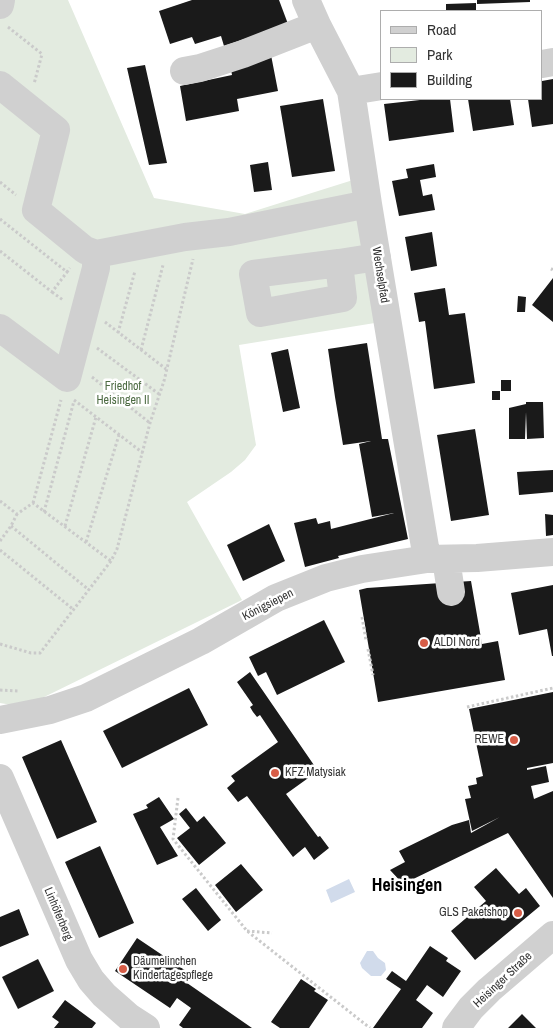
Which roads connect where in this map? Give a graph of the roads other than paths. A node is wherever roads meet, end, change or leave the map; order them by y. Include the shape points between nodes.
1 (1, 0) edge
2 (306, 0) edge
3 (4, 15) edge
4 (317, 25) junction
5 (184, 71) dead end
6 (0, 86) edge
7 (380, 86) edge
8 (351, 91) junction
9 (368, 204) junction
10 (96, 254) junction
11 (377, 257) junction
12 (339, 264) dead end
13 (0, 328) edge
14 (553, 552) edge
15 (436, 559) junction
16 (451, 592) dead end
17 (0, 720) edge
18 (0, 778) edge
19 (553, 935) edge
20 (146, 1028) edge
21 (456, 1028) edge

1 - 3 street
2 - 4 street, Wechselpfad
4 - 5 street via 243,54
4 - 8 street, Wechselpfad
6 - 10 street via 56,130 36,210 85,250
7 - 8 street
8 - 9 street, Wechselpfad
9 - 10 street
9 - 11 street, Wechselpfad
10 - 13 street via 96,268 69,383
11 - 12 street
11 - 15 street, Wechselpfad
14 - 15 street, Königsiepen
15 - 16 street, Wechselpfad
15 - 17 street, Königsiepen via 362,569 326,578 276,598 201,641 86,698 50,710
18 - 20 street, Linhöferberg via 79,960 104,995
19 - 21 street, Heisinger Straße via 496,984

